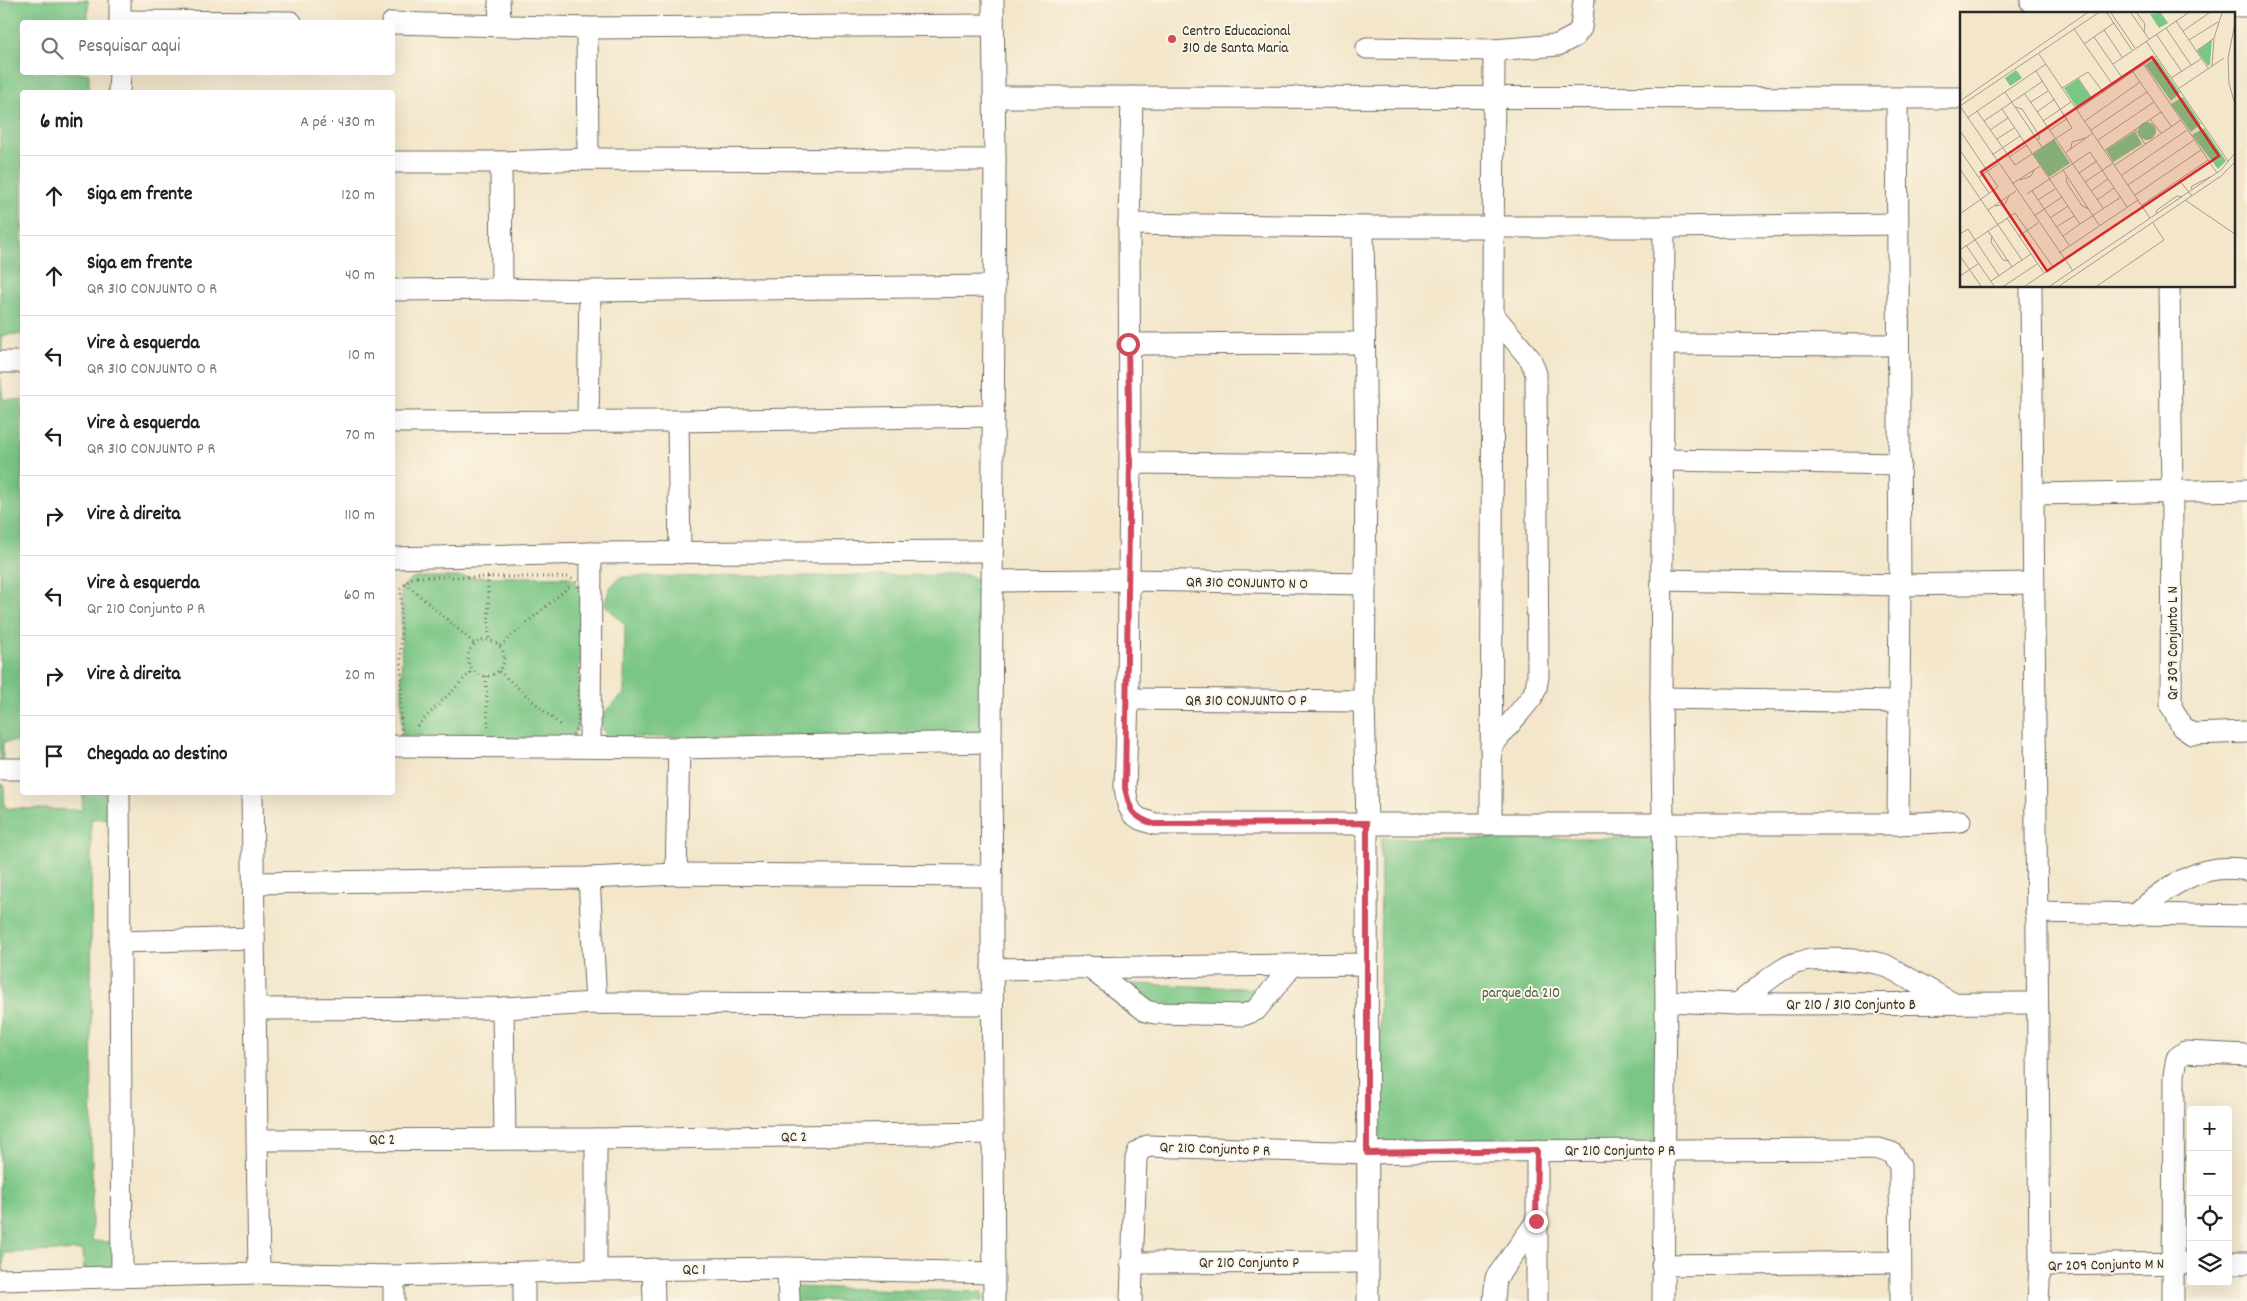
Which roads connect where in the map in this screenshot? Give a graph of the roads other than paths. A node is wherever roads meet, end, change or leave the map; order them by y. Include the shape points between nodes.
1 (120, 0) edge
2 (499, 0) edge
3 (993, 0) edge
4 (1584, 0) edge
5 (2031, 5) edge
6 (2247, 6) edge
7 (2166, 9) edge
8 (120, 20) edge
9 (395, 23) edge
10 (500, 24) junction
11 (992, 26) junction
12 (587, 28) junction
13 (1367, 48) dead end
14 (1494, 50) junction
15 (120, 75) edge
16 (119, 90) edge
17 (995, 97) junction
18 (1132, 97) junction
19 (1494, 98) junction
20 (1960, 98) edge
21 (1897, 100) junction
22 (588, 159) junction
23 (995, 160) junction
24 (395, 162) edge
25 (501, 162) junction
26 (1129, 224) junction
27 (1897, 224) junction
28 (1492, 226) junction
29 (1363, 227) junction
30 (1664, 227) junction
31 (993, 286) junction
32 (502, 288) junction
33 (2031, 288) edge
34 (2170, 288) edge
35 (395, 290) edge
36 (590, 291) junction
37 (1492, 313) junction
38 (1364, 343) junction
39 (1128, 344) junction
40 (1663, 344) junction
41 (1898, 344) junction
42 (0, 362) edge
43 (20, 362) edge
44 (993, 416) junction
45 (588, 421) junction
46 (678, 421) junction
47 (395, 422) edge
48 (1662, 460) junction
49 (1130, 463) junction
50 (1900, 464) junction
51 (1366, 465) junction
52 (2172, 490) junction
53 (2247, 490) edge
54 (2034, 494) junction
55 (992, 551) junction
56 (591, 553) junction
57 (680, 553) junction
58 (395, 558) edge
59 (1128, 580) junction
60 (1662, 580) junction
61 (993, 581) junction
62 (2033, 583) junction
63 (1366, 584) junction
64 (1900, 585) junction
65 (1661, 698) junction
66 (1128, 699) junction
67 (1364, 701) junction
68 (1898, 702) junction
69 (2247, 732) edge
70 (582, 742) junction
71 (991, 742) junction
72 (398, 743) edge
73 (1491, 747) junction
74 (679, 748) junction
75 (0, 769) edge
76 (20, 769) edge
77 (119, 795) edge
78 (252, 795) edge
79 (1960, 821) dead end
80 (1491, 822) junction
81 (1367, 823) junction
82 (1664, 824) junction
83 (1898, 824) junction
84 (2247, 870) edge
85 (676, 874) junction
86 (992, 876) junction
87 (589, 878) junction
88 (254, 883) junction
89 (2036, 912) junction
90 (2134, 915) junction
91 (2247, 916) edge
92 (254, 938) junction
93 (118, 942) junction
94 (1366, 964) junction
95 (1086, 966) junction
96 (1292, 966) junction
97 (992, 969) junction
98 (1666, 1000) junction
99 (596, 1002) junction
100 (1952, 1003) junction
101 (2037, 1003) junction
102 (991, 1004) junction
103 (1738, 1004) junction
104 (256, 1008) junction
105 (503, 1008) junction
106 (2247, 1055) edge
107 (992, 1133) junction
108 (505, 1138) junction
109 (596, 1139) junction
110 (259, 1140) junction
111 (1537, 1150) junction
112 (1664, 1150) junction
113 (1367, 1153) junction
114 (1536, 1221) junction
115 (1368, 1262) junction
116 (1900, 1262) junction
117 (1131, 1263) junction
118 (2182, 1263) edge
119 (2232, 1263) edge
120 (2247, 1264) edge
121 (1662, 1265) junction
122 (2040, 1265) junction
123 (788, 1268) junction
124 (653, 1269) junction
125 (596, 1270) junction
126 (259, 1272) junction
127 (524, 1272) junction
128 (993, 1273) junction
129 (122, 1276) junction
130 (394, 1276) junction
131 (0, 1280) edge
132 (394, 1301) edge
133 (524, 1301) edge
134 (654, 1301) edge
135 (789, 1301) edge
136 (994, 1301) edge
137 (1131, 1301) edge
138 (1368, 1301) edge
139 (1494, 1301) edge
140 (1537, 1301) edge
141 (1663, 1301) edge
142 (1901, 1301) edge
143 (2038, 1301) edge
144 (2173, 1301) edge

1 - 8 street
2 - 10 street
3 - 11 street
4 - 14 street via 1581,28 1575,36 1558,45
5 - 7 street
6 - 7 street
9 - 10 street
10 - 12 street
11 - 12 street
11 - 17 street
12 - 22 street
13 - 14 street
14 - 19 street
15 - 16 street
17 - 18 street
17 - 23 street
18 - 19 street
18 - 26 street
19 - 21 street
19 - 28 street
20 - 21 street
21 - 27 street
22 - 23 street
22 - 25 street
23 - 31 street
24 - 25 street
25 - 32 street
26 - 29 street
26 - 39 street
27 - 30 street
27 - 41 street
28 - 29 street
28 - 30 street
28 - 37 street
29 - 38 street
30 - 40 street
31 - 36 street
31 - 44 street
32 - 35 street
32 - 36 street
33 - 54 street
34 - 52 street, Qr 309 Conjunto L N
36 - 45 street
37 - 73 street
37 - 73 street via 1531,360 1536,374 1538,676 1532,697
38 - 39 street
38 - 51 street
39 - 49 street
40 - 41 street
40 - 48 street
41 - 50 street
42 - 43 street
44 - 46 street
44 - 55 street
45 - 46 street
45 - 47 street
46 - 57 street
48 - 50 street
48 - 60 street
49 - 51 street
49 - 59 street
50 - 64 street
51 - 63 street
52 - 53 street
52 - 54 street
52 - 69 street, Qr 309 Conjunto L N via 2171,706 2182,727 2192,734
54 - 62 street
55 - 57 street
55 - 61 street
56 - 57 street
56 - 58 street
56 - 70 street
59 - 61 street, QR 310 CONJUNTO N O
59 - 63 street, QR 310 CONJUNTO N O
59 - 66 street
60 - 64 street
60 - 65 street
61 - 71 street
62 - 64 street
62 - 89 street
63 - 67 street
64 - 68 street
65 - 68 street
65 - 82 street
66 - 67 street, QR 310 CONJUNTO O P
66 - 81 street via 1125,788 1128,805 1140,820 1154,824
67 - 81 street
68 - 83 street
70 - 72 street
70 - 74 street
71 - 74 street
71 - 86 street
73 - 80 street
74 - 85 street
75 - 76 street
77 - 93 street
78 - 88 street
79 - 83 street
80 - 81 street
80 - 82 street
81 - 94 street
82 - 83 street
82 - 98 street
84 - 90 street via 2220,867 2188,876
85 - 86 street
85 - 87 street
86 - 97 street
87 - 88 street
87 - 99 street
88 - 92 street
89 - 90 street
89 - 101 street
90 - 91 street
92 - 93 street
92 - 104 street
93 - 129 street
94 - 96 street
94 - 113 street
95 - 96 street
95 - 96 street via 1146,1011 1155,1014 1243,1015 1256,1010
95 - 97 street
97 - 102 street
98 - 103 street, Qr 210 / 310 Conjunto B
98 - 112 street
99 - 102 street
99 - 105 street
100 - 101 street, Qr 210 / 310 Conjunto B
100 - 103 street, Qr 210 / 310 Conjunto B
100 - 103 street via 1873,961 1813,960 1788,966
101 - 122 street
102 - 107 street
104 - 105 street
104 - 110 street
105 - 108 street
106 - 118 street via 2185,1052 2177,1058 2174,1075
107 - 109 street, QC 2
107 - 128 street
108 - 109 street, QC 2
108 - 110 street, QC 2
109 - 125 street
110 - 126 street
111 - 112 street, Qr 210 Conjunto P R
111 - 113 street, Qr 210 Conjunto P R
111 - 114 street
112 - 116 street, Qr 210 Conjunto P R via 1879,1149 1892,1154 1900,1166 1901,1178
112 - 121 street
113 - 115 street
113 - 117 street, Qr 210 Conjunto P R via 1144,1146 1136,1159
114 - 139 street via 1496,1278
114 - 140 street
115 - 117 street, Qr 210 Conjunto P
115 - 138 street
116 - 121 street
116 - 142 street, Qr 210 Conjunto P R
117 - 137 street, Qr 210 Conjunto P R
118 - 122 street, Qr 209 Conjunto M N
118 - 144 street
119 - 120 street
121 - 141 street
122 - 143 street
123 - 124 street, QC 1
123 - 128 street, QC 1
123 - 135 street
124 - 125 street, QC 1
124 - 134 street
125 - 127 street, QC 1
126 - 129 street, QC 1
126 - 130 street, QC 1
127 - 130 street, QC 1
127 - 133 street
128 - 136 street
129 - 131 street, QC 1
130 - 132 street

